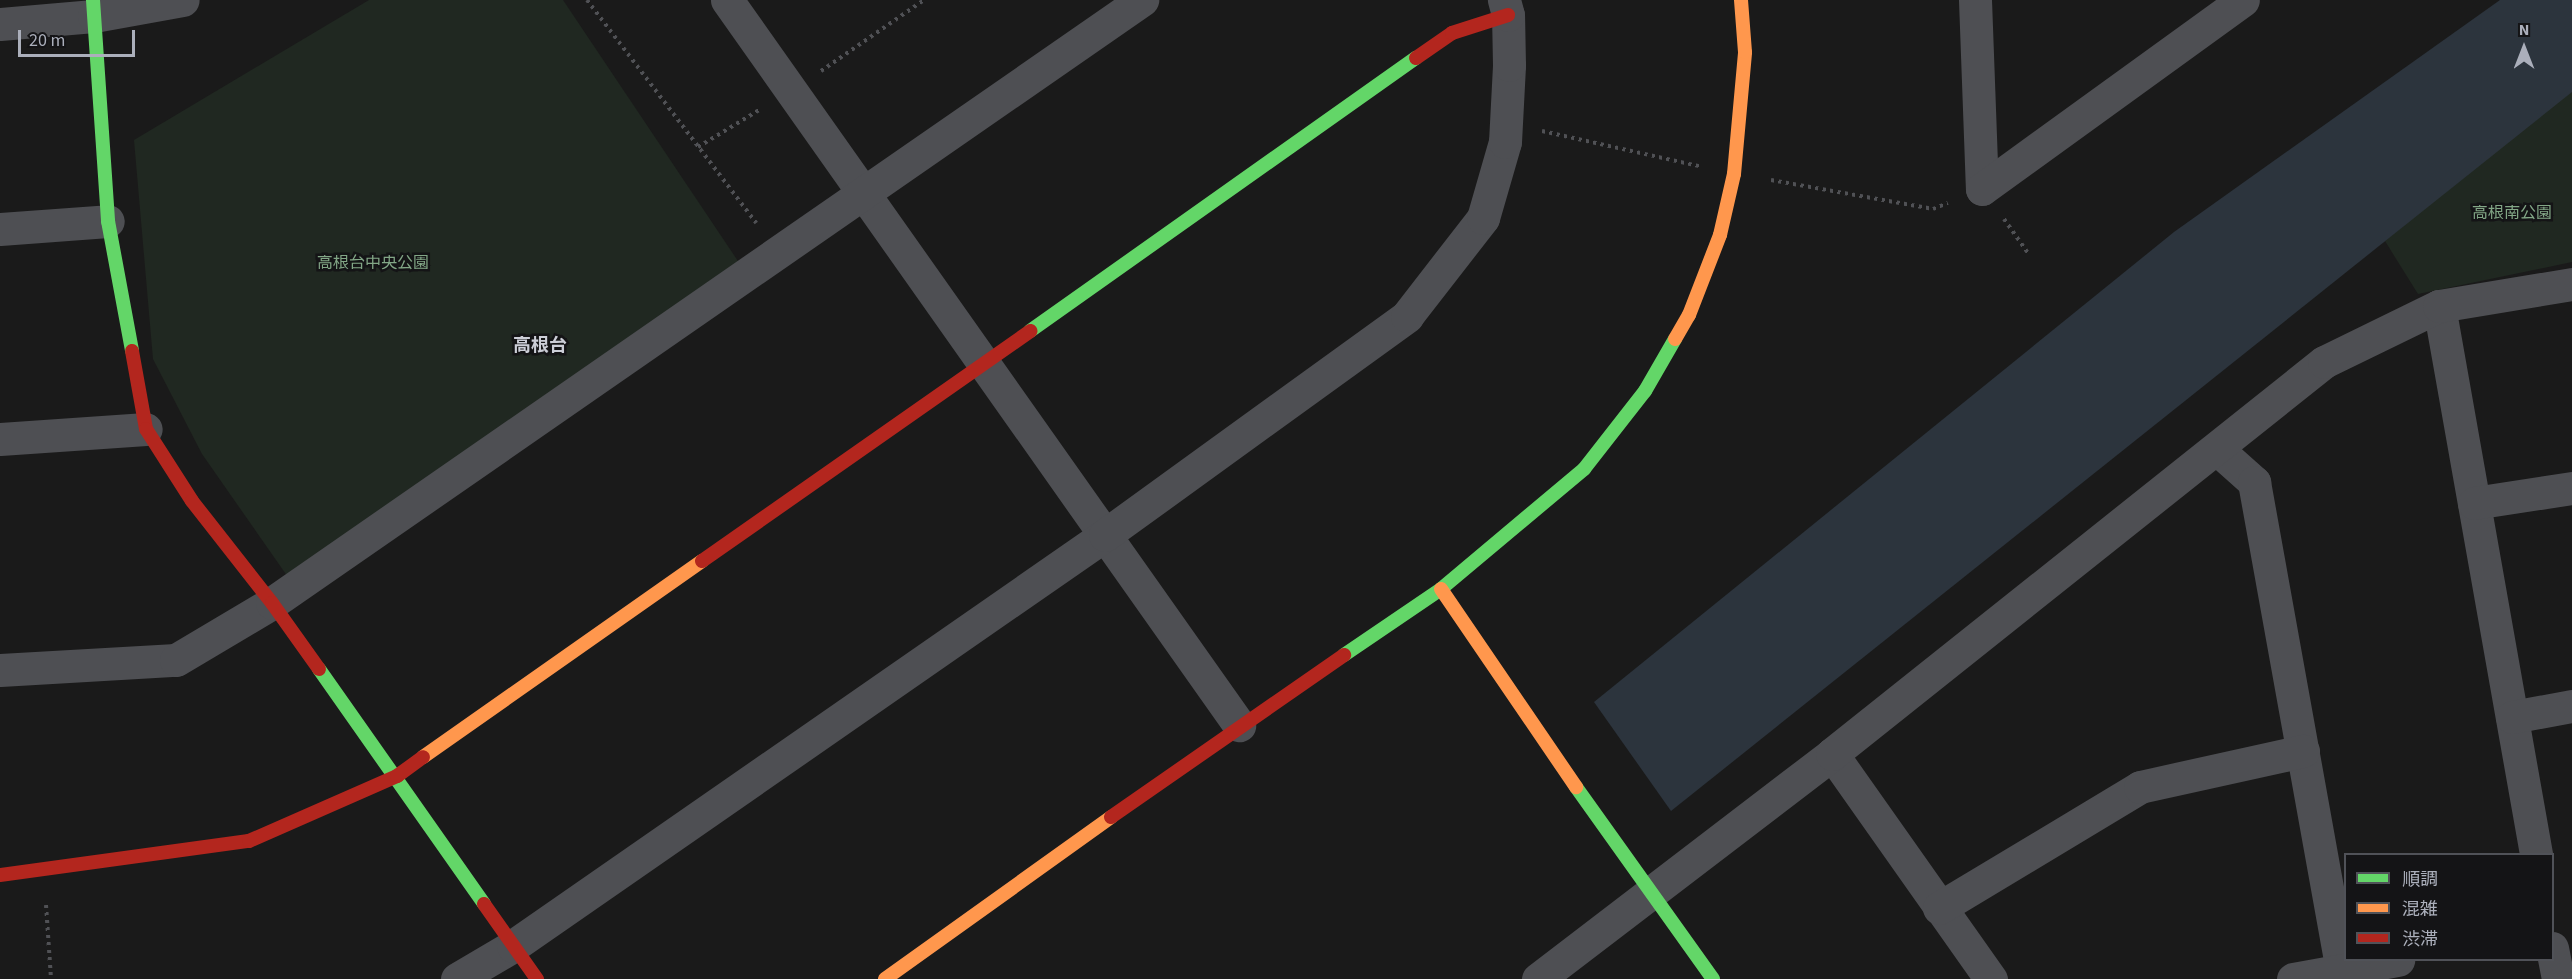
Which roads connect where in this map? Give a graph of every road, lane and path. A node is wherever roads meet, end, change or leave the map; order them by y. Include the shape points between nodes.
1 (183, 0) edge
2 (587, 0) edge
3 (727, 0) edge
4 (1142, 0) edge
5 (1741, 0) edge
6 (1975, 0) edge
7 (2244, 0) edge
8 (93, 8) edge
9 (1506, 8) edge
10 (0, 24) edge
11 (1506, 123) junction
12 (1734, 174) junction
13 (1982, 189) junction
14 (864, 193) junction
15 (108, 221) junction
16 (0, 230) edge
17 (778, 252) junction
18 (2572, 284) edge
19 (2439, 306) junction
20 (983, 363) junction
21 (146, 429) junction
22 (0, 439) edge
23 (2217, 448) junction
24 (2572, 488) edge
25 (2474, 503) junction
26 (1105, 534) junction
27 (1440, 589) junction
28 (272, 603) junction
29 (0, 670) edge
30 (2572, 706) edge
31 (2512, 717) junction
32 (1239, 725) junction
33 (2303, 751) junction
34 (1832, 754) junction
35 (397, 776) junction
36 (2536, 853) edge
37 (43, 869) junction
38 (0, 875) edge
39 (1652, 892) junction
40 (1939, 908) junction
41 (2572, 930) edge
42 (2554, 933) edge
43 (513, 946) junction
44 (2554, 954) edge
45 (2392, 961) edge
46 (2342, 969) junction
47 (51, 979) edge
48 (457, 979) edge
49 (537, 979) edge
50 (885, 979) edge
51 (1538, 979) edge
52 (1713, 979) edge
53 (1991, 979) edge
54 (2293, 979) edge
55 (2558, 979) edge

1 - 8 street
2 - 17 path
3 - 14 street
4 - 14 street
5 - 12 street via 1745,52
6 - 13 street
7 - 13 street
8 - 10 street
8 - 15 street
9 - 11 street
9 - 20 street via 1452,33
11 - 12 path
11 - 26 street via 1505,142 1484,219 1407,316
12 - 13 path via 1933,209
12 - 27 street via 1720,235 1689,315 1645,391 1584,469
14 - 17 street
14 - 20 street
15 - 16 street
15 - 21 street
17 - 28 street
18 - 19 street
19 - 23 street via 2324,363
19 - 25 street
20 - 26 street
20 - 35 street
21 - 22 street
21 - 28 street via 192,501
23 - 33 street via 2254,482
23 - 34 street
24 - 25 street
25 - 31 street
26 - 32 street
26 - 43 street
27 - 32 street
27 - 39 street
28 - 29 street via 176,660
28 - 35 street
30 - 31 street
31 - 36 street
32 - 50 street
33 - 40 street via 2140,787
33 - 46 street
34 - 39 street
34 - 40 street
35 - 37 street via 249,841
35 - 43 street
37 - 38 street
37 - 47 path
39 - 51 street
39 - 52 street
40 - 53 street
41 - 42 street
43 - 48 street
43 - 49 street
44 - 55 street
45 - 46 street
46 - 54 street

